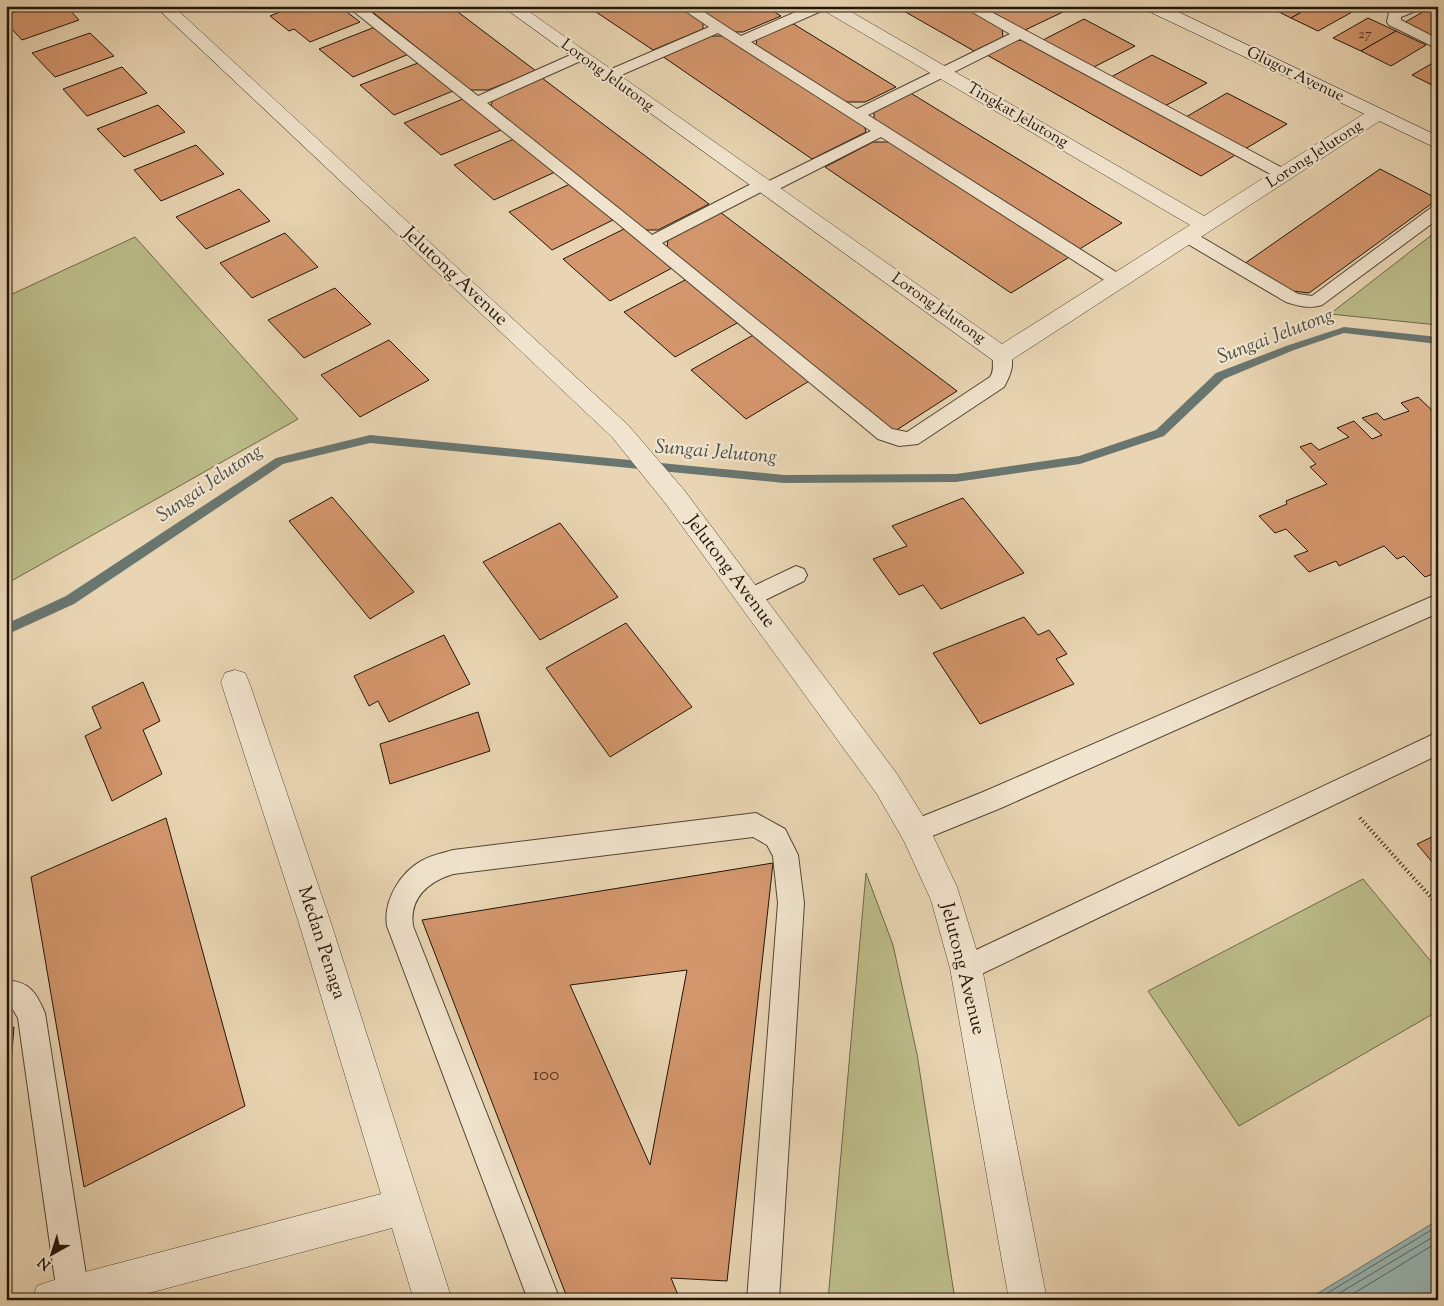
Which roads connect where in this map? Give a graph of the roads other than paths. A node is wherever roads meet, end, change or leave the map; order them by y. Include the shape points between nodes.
1 (354, 6) edge
2 (510, 6) edge
3 (685, 6) edge
4 (821, 6) edge
5 (829, 6) edge
6 (969, 6) edge
7 (1152, 6) edge
8 (1416, 6) edge
9 (174, 10) edge
10 (719, 28) junction
11 (1020, 34) junction
12 (740, 41) junction
13 (1438, 45) edge
14 (580, 56) junction
15 (942, 72) junction
16 (607, 76) junction
17 (477, 102) junction
18 (1377, 114) junction
19 (856, 115) junction
20 (882, 131) junction
21 (1438, 143) edge
22 (1284, 175) junction
23 (764, 187) junction
24 (1438, 211) edge
25 (1205, 225) junction
26 (1187, 236) junction
27 (651, 242) junction
28 (1118, 281) junction
29 (1002, 355) junction
30 (796, 576) dead end
31 (750, 598) junction
32 (1438, 603) edge
33 (235, 682) dead end
34 (1438, 743) edge
35 (915, 831) junction
36 (966, 968) junction
37 (6, 994) edge
38 (404, 1206) junction
39 (62, 1297) edge
40 (433, 1300) edge
41 (544, 1300) edge
42 (763, 1300) edge
43 (1028, 1300) edge

1 - 17 lane
2 - 14 street, Lorong Jelutong
3 - 10 lane
4 - 12 lane
5 - 15 street, Tingkat Jelutong
6 - 11 lane
7 - 18 street, Glugor Avenue
8 - 13 lane via 1394,15 1394,22
9 - 31 street, Jelutong Avenue via 620,431
10 - 12 lane
10 - 16 lane
11 - 15 lane
11 - 22 lane
12 - 19 lane
14 - 16 street, Lorong Jelutong
14 - 17 lane
15 - 19 lane
15 - 25 street, Tingkat Jelutong
16 - 23 street, Lorong Jelutong
17 - 27 lane
18 - 21 street, Glugor Avenue
18 - 22 street, Lorong Jelutong
19 - 20 lane
20 - 23 lane
20 - 28 lane
22 - 25 street, Lorong Jelutong
23 - 27 lane
23 - 29 street, Lorong Jelutong
24 - 26 lane via 1316,301 1292,298
25 - 26 street, Lorong Jelutong
26 - 28 street, Lorong Jelutong
27 - 29 lane via 885,434 899,439 911,439 997,382 1002,374
28 - 29 street, Lorong Jelutong
30 - 31 lane
31 - 35 street, Jelutong Avenue via 887,784
32 - 35 lane
33 - 38 street, Medan Penaga
34 - 36 lane
35 - 36 street, Jelutong Avenue via 946,898
36 - 43 street, Jelutong Avenue
37 - 39 lane via 19,995 31,1013
38 - 39 street
38 - 40 street, Medan Penaga
41 - 42 lane via 400,926 398,913 403,898 430,869 453,862 756,825 776,837 786,854 791,903

